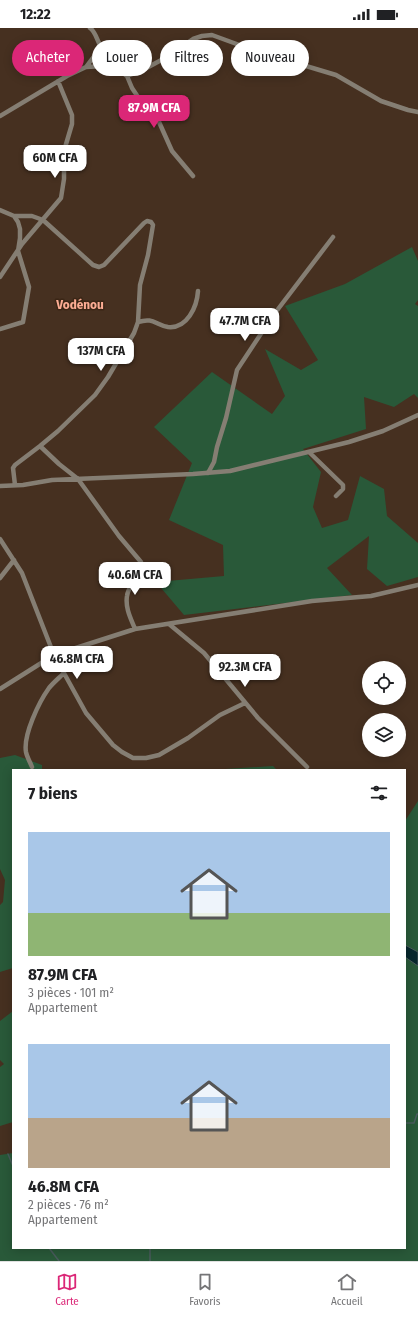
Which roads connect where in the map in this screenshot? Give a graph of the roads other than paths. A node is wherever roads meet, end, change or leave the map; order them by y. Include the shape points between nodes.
1 (93, 29) edge
2 (98, 40) edge
3 (92, 59) edge
4 (152, 65) edge
5 (86, 67) junction
6 (92, 67) edge
7 (127, 76) edge
8 (58, 81) junction
9 (418, 112) edge
10 (0, 116) edge
11 (193, 176) dead end
12 (0, 210) edge
13 (14, 216) junction
14 (43, 220) junction
15 (333, 237) dead end
16 (18, 251) junction
17 (0, 277) edge
18 (198, 291) dead end
19 (138, 322) junction
20 (0, 329) edge
21 (418, 415) edge
22 (40, 446) junction
23 (310, 453) junction
24 (208, 474) junction
25 (78, 479) junction
26 (15, 485) junction
27 (0, 486) edge
28 (336, 496) dead end
29 (0, 539) edge
30 (14, 560) junction
31 (0, 578) edge
32 (418, 585) edge
33 (169, 624) junction
34 (135, 629) junction
35 (54, 655) junction
36 (64, 672) junction
37 (0, 689) edge
38 (245, 703) junction
39 (32, 767) dead end
40 (307, 767) dead end

1 - 2 street
3 - 5 street
4 - 9 street via 193,39 212,35 336,75 381,101
5 - 6 street
5 - 8 street
7 - 11 street via 140,100 155,113 172,151
8 - 10 street
8 - 14 street via 72,115 72,124 64,151 61,198
12 - 13 street
13 - 14 street via 32,216
13 - 16 street via 20,229
14 - 16 street
14 - 19 street via 99,267 144,222 151,222 153,232 140,285
15 - 24 street via 272,317 237,370 214,462
16 - 17 street
16 - 20 street via 29,287 23,322
18 - 19 street via 196,305 180,325 169,327 151,320
19 - 22 street via 104,384 68,422
21 - 23 street via 349,442
22 - 25 street
22 - 26 street via 14,464
23 - 24 street
23 - 28 street via 344,485 344,490
24 - 25 street
25 - 26 street
25 - 34 street via 141,562 141,571 127,595 127,605
26 - 27 street
29 - 30 street
30 - 31 street
30 - 35 street via 25,580
32 - 33 street via 371,596 312,601
33 - 34 street
33 - 38 street via 204,653
34 - 35 street
35 - 36 street
35 - 37 street
36 - 38 street via 86,713 113,745 133,758 159,755 220,715
36 - 39 street via 49,688 33,716 26,741 26,753
38 - 40 street

